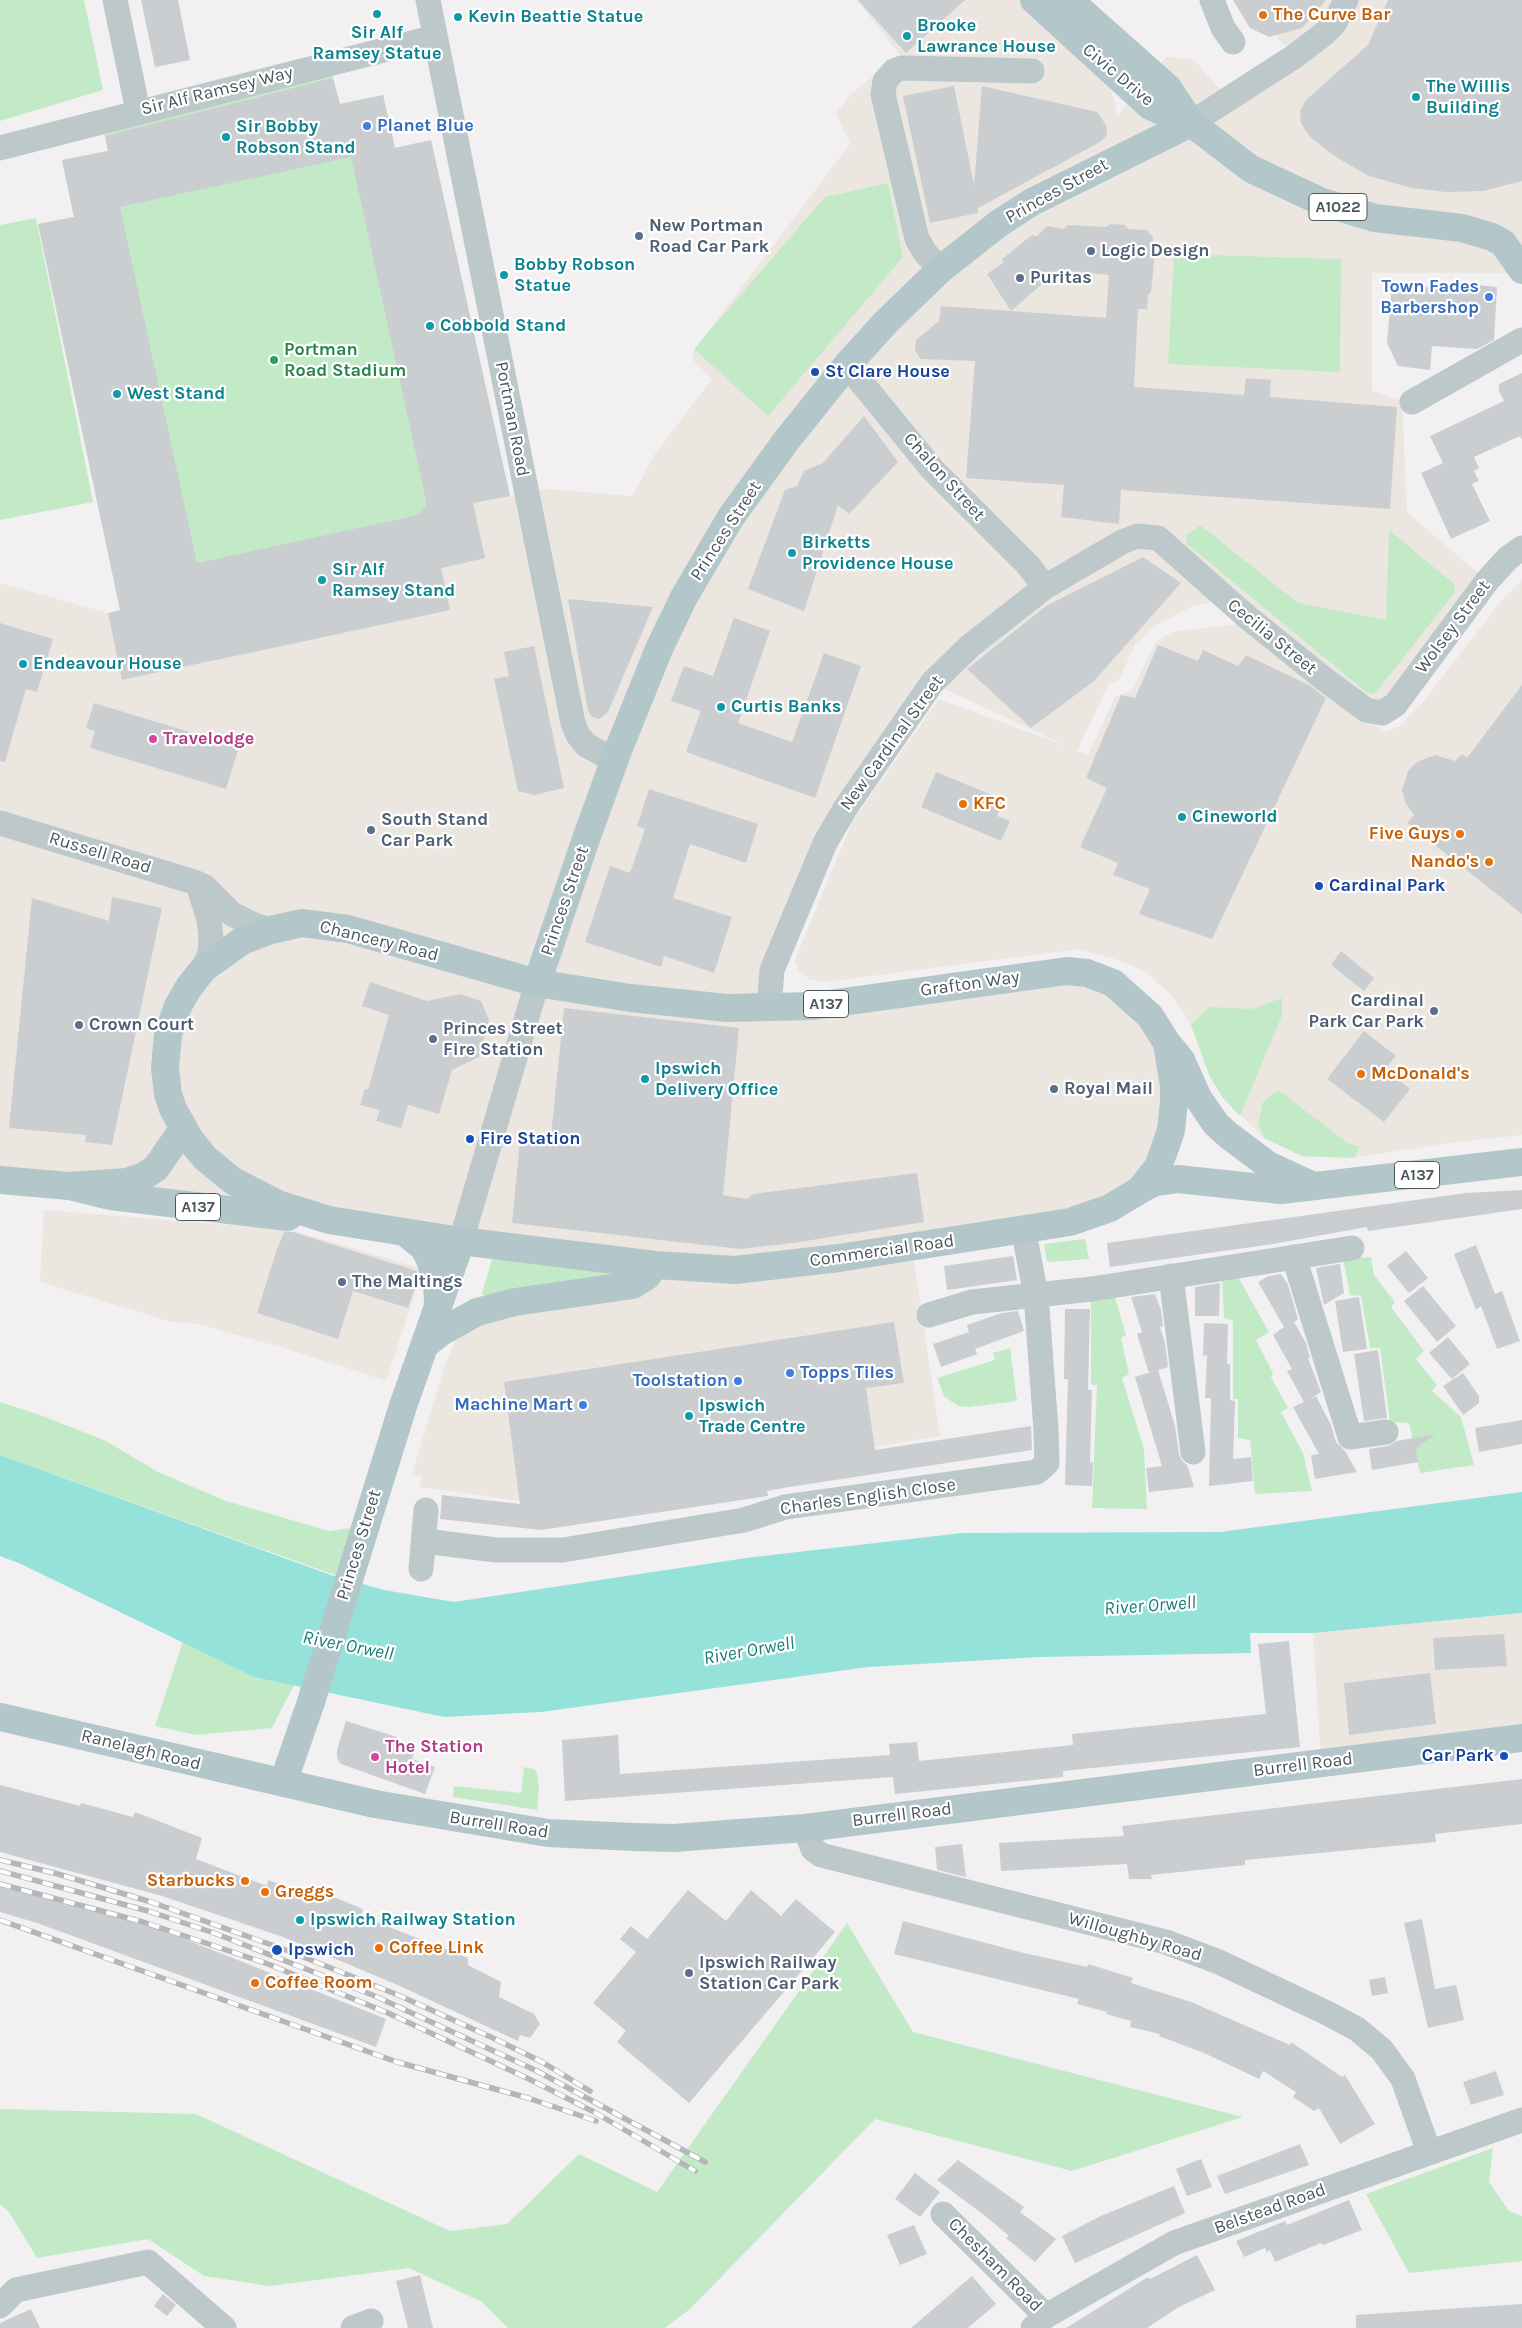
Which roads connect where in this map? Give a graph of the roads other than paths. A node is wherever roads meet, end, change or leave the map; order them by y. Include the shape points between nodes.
1 (115, 0) edge
2 (428, 0) edge
3 (1034, 0) edge
4 (1069, 0) edge
5 (1212, 0) edge
6 (1346, 0) edge
7 (435, 36) junction
8 (1233, 42) dead end
9 (1032, 70) dead end
10 (138, 111) junction
11 (1192, 123) junction
12 (0, 148) edge
13 (941, 269) junction
14 (1522, 270) edge
15 (1522, 340) edge
16 (847, 365) junction
17 (1412, 402) dead end
18 (1166, 543) joint
19 (1522, 548) edge
20 (1045, 587) junction
21 (1388, 711) joint
22 (614, 761) junction
23 (0, 823) edge
24 (198, 885) junction
25 (558, 921) junction
26 (271, 930) junction
27 (204, 968) junction
28 (537, 983) junction
29 (584, 991) junction
30 (768, 1008) junction
31 (1167, 1043) junction
32 (183, 1129) junction
33 (1522, 1162) edge
34 (0, 1180) edge
35 (1311, 1185) junction
36 (69, 1186) junction
37 (1140, 1190) junction
38 (329, 1220) junction
39 (1023, 1228) junction
40 (406, 1233) junction
41 (461, 1241) junction
42 (1352, 1248) dead end
43 (1294, 1257) junction
44 (655, 1265) junction
45 (1171, 1276) junction
46 (1036, 1295) junction
47 (438, 1309) junction
48 (929, 1315) dead end
49 (426, 1344) junction
50 (1386, 1432) dead end
51 (1193, 1452) dead end
52 (426, 1510) dead end
53 (424, 1541) junction
54 (421, 1569) dead end
55 (0, 1717) edge
56 (1522, 1738) edge
57 (283, 1782) junction
58 (806, 1828) junction
59 (1522, 2120) edge
60 (1429, 2152) junction
61 (943, 2214) dead end
62 (0, 2306) edge
63 (1040, 2322) edge
64 (224, 2328) edge

1 - 10 street
2 - 7 street, Portman Road
3 - 11 main road, Civic Drive / A1022 via 1150,106
4 - 11 main road, Civic Drive / A1022 via 1168,88
5 - 8 street via 1223,28
6 - 11 street, Princes Street via 1334,24 1325,33
7 - 10 street, Sir Alf Ramsey Way
7 - 22 street, Portman Road via 573,723 586,745
9 - 13 street via 902,68 885,81 883,94 917,238 926,254
10 - 12 street, Sir Alf Ramsey Way
11 - 13 main road, Princes Street via 1032,202
11 - 14 main road, A1022 via 1251,168 1322,202 1374,218 1462,228 1492,237 1503,243
13 - 16 main road, Princes Street
15 - 17 street
16 - 20 street, Chalon Street via 933,470 1028,565
16 - 22 main road, Princes Street via 731,517 688,589
18 - 20 street, New Cardinal Street via 1158,538 1137,536
18 - 21 street, Cecilia Street via 1226,600 1366,710 1376,713
19 - 21 street, Wolsey Street via 1487,581
20 - 30 street, New Cardinal Street via 970,646 932,683 846,806 825,843 772,970
22 - 25 main road, Princes Street
23 - 24 street, Russell Road
24 - 26 street, Russell Road via 232,914
24 - 27 street via 209,919 211,938 210,954
25 - 28 main road, Princes Street
25 - 29 main road via 562,957 568,972
26 - 27 main road, Chancery Road / A137 via 242,941
26 - 28 main road, Chancery Road / A137 via 302,924 348,929
27 - 32 main road, Chancery Road / A137 via 178,1006 168,1034 168,1094
28 - 29 main road, Grafton Way / A137
28 - 41 street, Princes Street
29 - 30 main road, Grafton Way / A137 via 679,1004
30 - 31 main road, Grafton Way / A137 via 814,1006 1067,971 1087,973 1113,982 1150,1016
31 - 35 main road, Grafton Way / A137 via 1181,1060 1198,1098 1216,1124 1239,1146 1268,1165
31 - 37 main road, Commercial Road / A137 via 1174,1086 1171,1130 1158,1167
32 - 36 main road, A137 via 156,1168 144,1176 127,1182
32 - 38 main road, Chancery Road / A137 via 206,1158 233,1181 278,1204
33 - 35 main road, Grafton Way / A137
34 - 36 main road, A137
35 - 37 main road, Grafton Way / A137 via 1280,1190 1178,1179 1155,1182
36 - 38 main road, A137 via 110,1196
37 - 39 main road, Commercial Road / A137 via 1110,1208 1070,1222
38 - 40 main road, Chancery Road / A137
39 - 44 main road, Commercial Road / A137 via 765,1267 705,1269
39 - 46 street, Charles English Close
40 - 41 main road, Chancery Road / A137
40 - 47 main road, Princes Street via 423,1246 434,1268
41 - 44 main road, Commercial Road / A137
41 - 47 main road, Princes Street
42 - 43 street
43 - 45 street
43 - 50 street via 1350,1437
44 - 49 main road via 647,1276 633,1285 515,1302 477,1312
45 - 46 street
45 - 51 street
46 - 48 street via 965,1303
46 - 53 street, Charles English Close via 1047,1463 1037,1472 790,1506 744,1520 564,1550 496,1550
47 - 49 main road, Princes Street
49 - 57 main road, Princes Street
52 - 53 street
53 - 54 street
55 - 57 main road, Ranelagh Road
56 - 58 main road, Burrell Road
57 - 58 main road, Burrell Road via 428,1814 563,1834 674,1838
58 - 60 street, Willoughby Road via 813,1849 820,1855 1166,1942 1220,1962 1357,2029 1382,2050 1403,2079
59 - 60 street, Belstead Road
60 - 63 street, Belstead Road via 1174,2243
61 - 63 street, Chesham Road
62 - 64 street via 16,2290 148,2262

